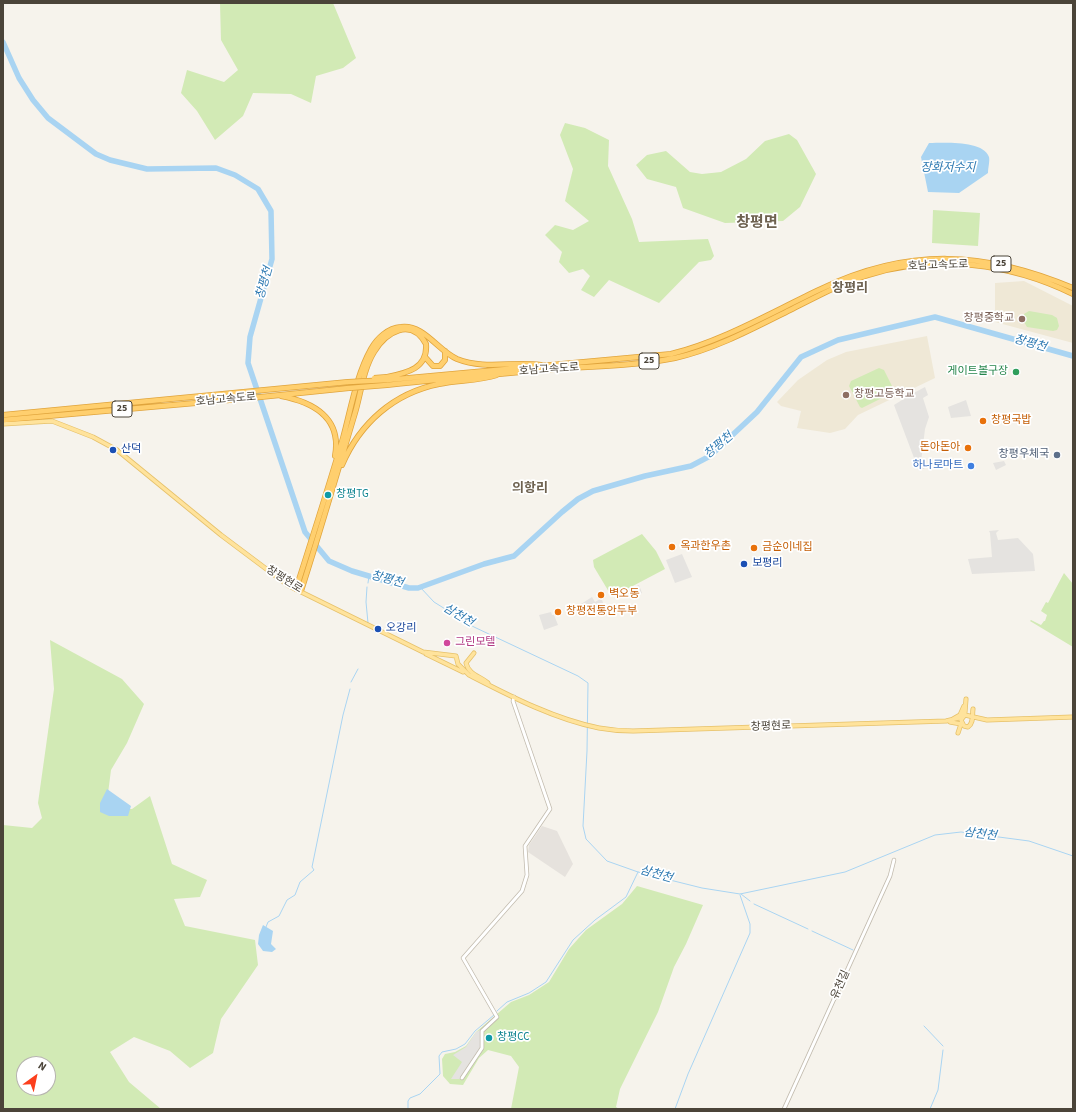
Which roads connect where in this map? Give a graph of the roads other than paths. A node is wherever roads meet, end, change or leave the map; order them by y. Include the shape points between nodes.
1 (891, 266) junction
2 (1073, 288) edge
3 (1073, 294) edge
4 (445, 351) junction
5 (425, 357) junction
6 (551, 366) junction
7 (504, 373) junction
8 (387, 381) junction
9 (348, 385) junction
10 (275, 392) junction
11 (3, 415) edge
12 (3, 420) edge
13 (3, 424) edge
14 (332, 482) junction
15 (299, 590) junction
16 (423, 652) junction
17 (474, 653) dead end
18 (469, 675) junction
19 (490, 686) junction
20 (514, 697) junction
21 (966, 699) junction
22 (962, 717) junction
23 (970, 717) junction
24 (1073, 717) edge
25 (985, 720) junction
26 (946, 721) junction
27 (961, 724) junction
28 (972, 724) junction
29 (967, 727) junction
30 (958, 733) junction
31 (894, 860) dead end
32 (462, 1078) dead end
33 (784, 1109) edge

1 - 2 highway, 호남고속도로 / 25 via 925,258 979,260 1041,274
1 - 3 highway, 호남고속도로 / 25 via 977,265 1038,279
1 - 6 highway, 호남고속도로 / 25 via 863,272 823,288 691,349
1 - 7 highway, 호남고속도로 / 25 via 830,290 696,353 652,361
4 - 5 highway via 445,360 440,366 432,366
4 - 6 highway via 456,358 480,364
4 - 14 highway via 419,330 409,326 392,329 379,338 363,368
5 - 8 highway via 414,370
5 - 14 highway via 426,344 417,333 410,330 394,332 387,336 373,353
6 - 8 highway, 호남고속도로 / 25 via 469,371
7 - 8 highway, 호남고속도로 / 25
7 - 14 highway via 486,379 450,382 418,390 385,408 354,440
8 - 9 highway, 호남고속도로 / 25, bridge
8 - 9 highway, 25, bridge
9 - 10 highway, 호남고속도로 / 25
10 - 11 highway, 호남고속도로 / 25
10 - 12 highway, 호남고속도로 / 25 via 240,400
10 - 14 highway via 307,402 328,420 336,440
13 - 15 main road, 창평현로 via 52,421 102,441 142,469 275,576
14 - 15 highway via 307,554
14 - 15 highway via 323,523
15 - 16 main road, 창평현로
16 - 18 main road
16 - 18 main road, 창평현로 via 456,656 458,664
17 - 19 main road via 466,663 467,668
18 - 19 main road, 창평현로
19 - 20 main road, 창평현로
20 - 26 main road, 창평현로 via 578,723 633,732
20 - 32 street via 513,701 550,809 525,846 527,875 522,892 463,958 497,1017 482,1031 482,1048
21 - 22 main road
21 - 23 main road
21 - 26 main road via 960,715
22 - 23 main road
22 - 26 main road
22 - 27 main road
23 - 25 main road
23 - 25 main road via 973,709 976,716
23 - 28 main road
24 - 25 main road
25 - 28 main road
26 - 27 main road
26 - 30 main road via 957,726
27 - 29 main road
27 - 30 main road
28 - 29 main road
29 - 30 main road
31 - 33 street, 유천길 via 890,876

